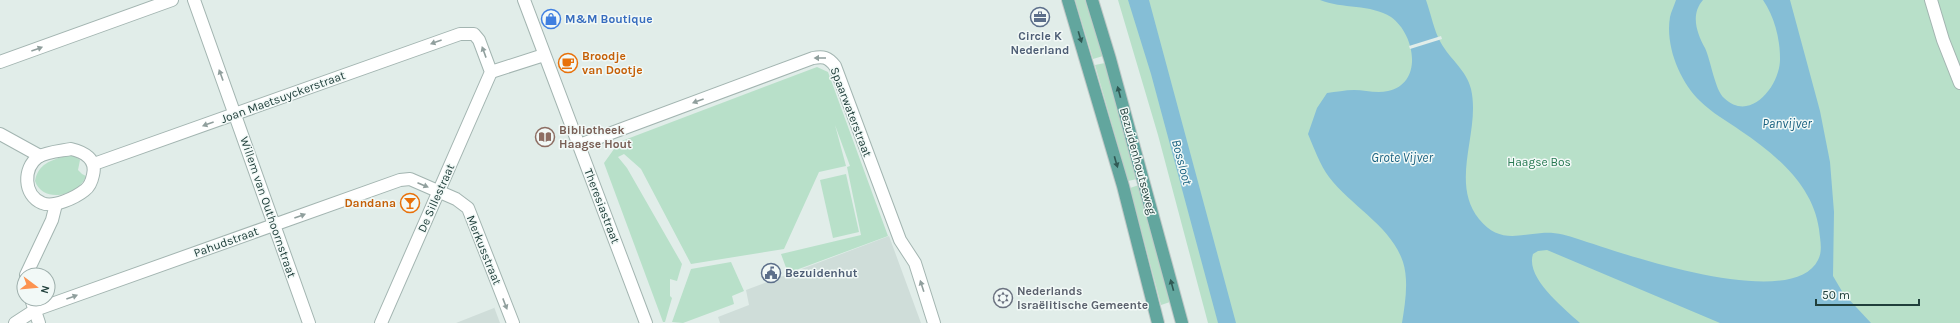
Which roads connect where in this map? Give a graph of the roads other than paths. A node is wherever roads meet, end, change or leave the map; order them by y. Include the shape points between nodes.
1 (172, 0) edge
2 (194, 0) edge
3 (524, 0) edge
4 (1068, 0) edge
5 (1092, 0) edge
6 (1931, 0) edge
7 (544, 55) junction
8 (0, 62) edge
9 (491, 72) junction
10 (1960, 83) edge
11 (235, 114) junction
12 (0, 134) edge
13 (579, 145) junction
14 (40, 156) junction
15 (94, 164) junction
16 (438, 191) junction
17 (56, 204) junction
18 (275, 225) junction
19 (30, 267) edge
20 (56, 296) edge
21 (30, 307) edge
22 (34, 307) edge
23 (1179, 322) edge
24 (15, 323) edge
25 (39, 323) edge
26 (309, 323) edge
27 (381, 323) edge
28 (513, 323) edge
29 (646, 323) edge
30 (934, 323) edge
31 (1158, 323) edge

8 -> 1 street
11 -> 2 street, Willem van Outhoornstraat
3 - 7 street, Theresiastraat
4 -> 31 main road, Bezuidenhoutseweg via 1120,178
23 -> 5 main road, Bezuidenhoutseweg
6 - 10 street
7 - 9 street
7 - 13 street, Theresiastraat
9 -> 11 street, Joan Maetsuyckerstraat via 479,40 474,34 460,34
9 - 16 street, De Sillestraat
11 -> 15 street, Joan Maetsuyckerstraat
11 - 18 street, Willem van Outhoornstraat
12 - 14 street
13 - 29 street, Theresiastraat
30 -> 13 street, Spaarwaterstraat via 915,263 900,240 835,66 829,59 823,56 813,58
14 - 15 street via 70,149 82,152 91,158
14 - 17 street via 26,175 28,187 41,203
15 - 17 street via 92,179 85,190
18 -> 16 street, Pahudstraat via 400,180 410,179
16 - 27 street, De Sillestraat
16 -> 28 street, Merkusstraat via 468,208
17 - 19 street via 52,220
20 -> 18 street, Pahudstraat
18 - 26 street, Willem van Outhoornstraat
21 - 24 street, Pahudstraat
22 - 25 street

